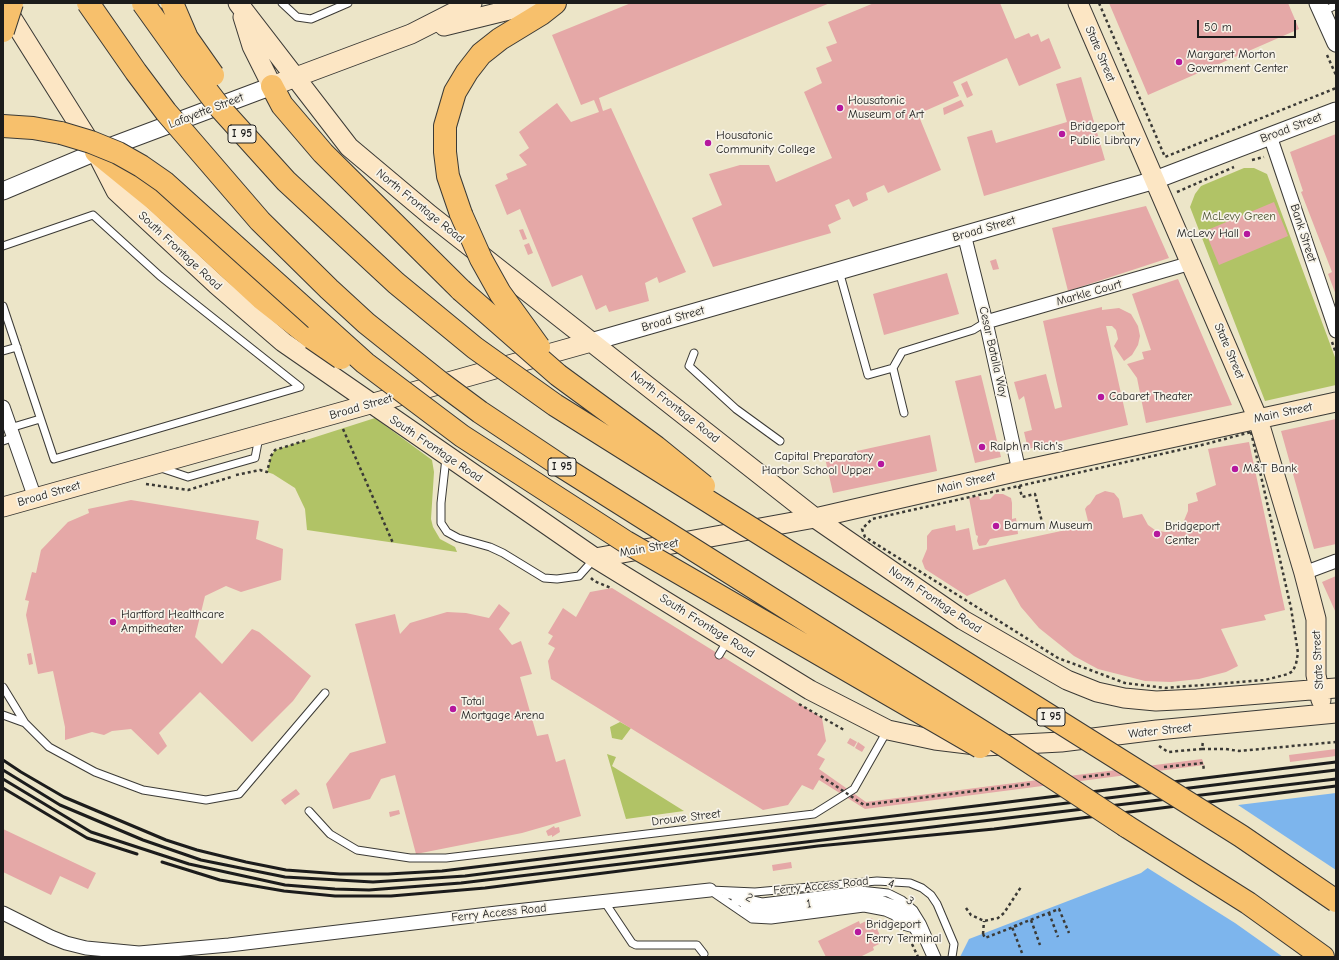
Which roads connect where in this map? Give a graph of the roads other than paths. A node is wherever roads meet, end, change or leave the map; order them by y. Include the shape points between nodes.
1 (12, 3) edge
2 (88, 3) edge
3 (143, 3) edge
4 (172, 3) edge
5 (239, 3) edge
6 (282, 3) edge
7 (348, 3) edge
8 (472, 3) edge
9 (528, 3) edge
10 (555, 3) edge
11 (1078, 3) edge
12 (3, 4) edge
13 (1323, 6) edge
14 (508, 7) edge
15 (3, 31) edge
16 (411, 34) junction
17 (1336, 43) edge
18 (295, 78) junction
19 (272, 86) junction
20 (1336, 111) edge
21 (3, 126) edge
22 (1270, 136) junction
23 (96, 152) junction
24 (1155, 180) junction
25 (3, 191) edge
26 (964, 234) junction
27 (3, 246) edge
28 (358, 250) junction
29 (1191, 262) junction
30 (839, 270) junction
31 (3, 306) edge
32 (986, 322) junction
33 (1336, 331) edge
34 (592, 342) junction
35 (17, 347) junction
36 (3, 351) edge
37 (694, 353) dead end
38 (893, 368) junction
39 (1336, 402) edge
40 (371, 404) junction
41 (3, 407) edge
42 (608, 413) junction
43 (904, 413) dead end
44 (40, 419) junction
45 (1254, 426) junction
46 (9, 436) edge
47 (462, 436) junction
48 (780, 441) dead end
49 (446, 456) junction
50 (1019, 478) junction
51 (35, 498) junction
52 (3, 507) edge
53 (815, 518) junction
54 (764, 537) junction
55 (595, 558) junction
56 (1336, 561) edge
57 (1304, 573) junction
58 (3, 687) edge
59 (1327, 688) edge
60 (325, 693) dead end
61 (1330, 714) edge
62 (3, 715) edge
63 (25, 723) junction
64 (888, 730) junction
65 (984, 746) joint
66 (309, 811) dead end
67 (1126, 826) junction
68 (710, 890) junction
69 (604, 901) junction
70 (1336, 901) edge
71 (3, 913) edge
72 (702, 956) edge
73 (927, 957) edge
74 (931, 957) edge
75 (937, 957) edge
76 (952, 957) edge
77 (1323, 957) edge

1 - 15 highway, bridge
2 - 67 highway, I 95, bridge via 171,118 260,221 335,294 440,383 554,462 1005,746
3 - 28 highway, I 95, bridge via 190,70 253,146
4 - 28 highway, bridge via 187,38 207,67
5 - 18 main road, North Frontage Road
5 - 19 main road, North Frontage Road via 252,46
6 - 7 lane via 297,17 311,19
8 - 16 main road, Lafayette Street
9 - 14 main road, Lafayette Street
10 - 42 highway, bridge via 500,39 481,54 467,72 455,92 445,126 445,152 450,181 461,214 490,276 521,324 554,363
11 - 24 main road, State Street
12 - 23 main road, South Frontage Road
13 - 17 street
14 - 16 main road, Lafayette Street
16 - 18 main road, Lafayette Street
18 - 19 main road, Lafayette Street
18 - 34 main road, North Frontage Road via 349,148
19 - 23 street, Lafayette Street
19 - 42 highway, bridge via 282,105 323,153 461,290 534,356
20 - 22 street, Broad Street
21 - 47 highway, bridge via 61,133 91,142 118,153 158,178 365,363
22 - 24 street, Broad Street
22 - 33 street, Bank Street
23 - 25 street, Lafayette Street
23 - 40 main road, South Frontage Road via 116,191 216,285 283,342
23 - 47 highway, bridge via 155,200 266,302 312,338
24 - 26 street, Broad Street
24 - 29 main road, State Street
26 - 30 street, Broad Street
26 - 32 street, Cesar Batalla Way
27 - 44 lane via 93,216 160,276 300,387 54,459
28 - 54 highway, I 95, bridge via 435,317 555,405
29 - 32 street, Markle Court
29 - 45 main road, State Street
30 - 34 street, Broad Street
30 - 38 lane via 868,375
31 - 35 lane
32 - 38 lane via 973,330 902,352
32 - 50 street, Cesar Batalla Way
34 - 40 main road, Broad Street
34 - 53 main road, North Frontage Road
35 - 36 lane
35 - 44 lane
37 - 48 lane via 689,366 736,409
38 - 43 lane
39 - 45 main road, Main Street
40 - 49 main road, South Frontage Road
40 - 51 main road, Broad Street
41 - 46 street
42 - 54 highway, bridge via 678,464
44 - 46 lane
45 - 50 main road, Main Street
45 - 57 main road, State Street
46 - 51 street
47 - 67 highway, bridge via 585,516 710,592 1028,775
49 - 55 main road, South Frontage Road
49 - 55 lane via 440,503 441,523 447,532 503,553 544,578 579,576
50 - 53 main road, Main Street
51 - 52 main road, Broad Street
53 - 55 main road, Main Street
53 - 59 main road, North Frontage Road via 963,620 1067,680 1097,692 1156,701
54 - 70 highway, I 95, bridge via 1241,836
55 - 64 main road, South Frontage Road via 724,647
56 - 57 street
57 - 59 main road, State Street via 1316,619 1316,674
58 - 63 lane
59 - 61 main road, State Street
60 - 63 lane via 239,794 206,800 143,790 95,772 49,746
61 - 65 main road, Water Street via 1061,742
62 - 63 lane
64 - 65 main road, South Frontage Road via 935,740
64 - 66 lane, Drouve Street via 854,789 814,814 446,858 410,858 357,850 330,834
67 - 77 highway, I 95 via 1248,903
68 - 69 street, Ferry Access Road
68 - 73 lane, 2 via 753,913 762,914 858,903 881,905 903,915 914,930
68 - 74 lane, 3 via 763,909 858,896 878,898 909,912
68 - 75 lane, 4 via 762,902 860,890 888,893 914,910
68 - 76 lane, Ferry Access Road via 755,892 900,881 922,888 931,895 954,944
69 - 71 street, Ferry Access Road via 229,946 139,953 86,948 66,943
69 - 72 lane via 636,946 696,945

